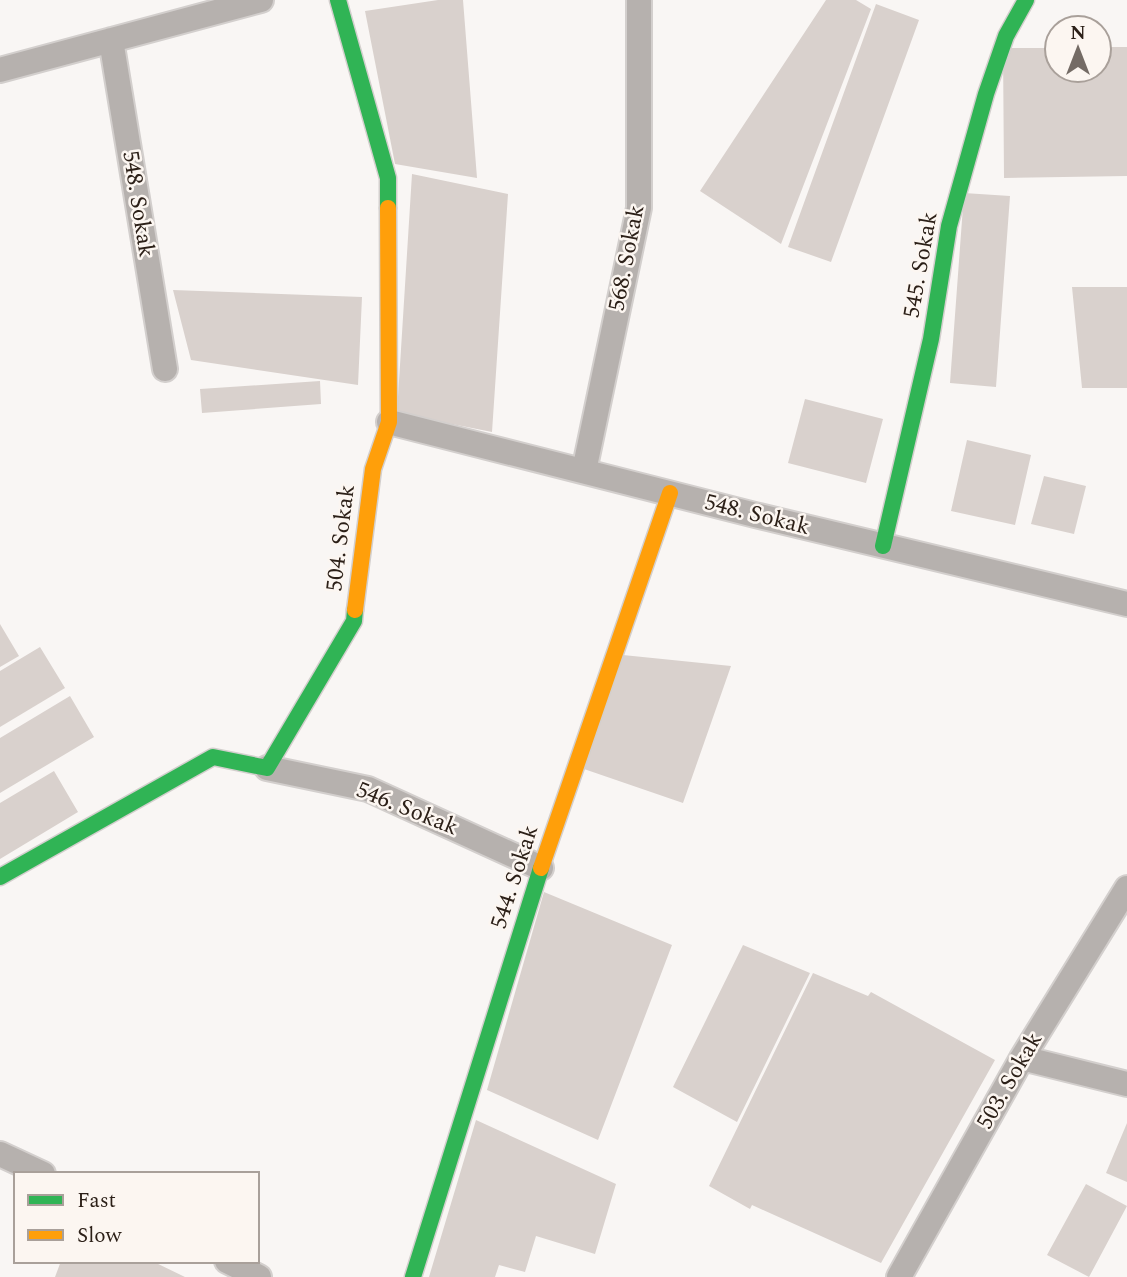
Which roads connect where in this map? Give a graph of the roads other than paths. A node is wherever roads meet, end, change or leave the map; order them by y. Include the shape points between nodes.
1 (261, 0) edge
2 (338, 0) edge
3 (639, 0) edge
4 (1026, 0) edge
5 (111, 40) junction
6 (0, 70) edge
7 (165, 369) dead end
8 (388, 422) junction
9 (584, 471) junction
10 (670, 493) junction
11 (883, 545) junction
12 (1127, 604) edge
13 (267, 768) junction
14 (541, 868) junction
15 (0, 877) edge
16 (1127, 888) edge
17 (1022, 1058) junction
18 (1127, 1084) edge
19 (0, 1154) edge
20 (39, 1172) edge
21 (231, 1263) edge
22 (904, 1276) edge
23 (259, 1277) edge
24 (413, 1277) edge

1 - 5 street
2 - 8 street, 504. Sokak via 388,178
3 - 9 street, 568. Sokak via 639,208
4 - 11 street, 545. Sokak via 1006,36 986,94 949,226 931,339
5 - 6 street
5 - 7 street, 548. Sokak
8 - 9 street, 548. Sokak
8 - 13 street, 504. Sokak via 373,469 354,621
9 - 10 street, 548. Sokak
10 - 11 street, 548. Sokak
10 - 14 street, 544. Sokak
11 - 12 street, 548. Sokak
13 - 14 street, 546. Sokak via 368,789
13 - 15 street via 213,757
14 - 24 street, 544. Sokak
16 - 17 street, 503. Sokak
17 - 18 street
17 - 22 street, 503. Sokak
19 - 20 street
21 - 23 street

